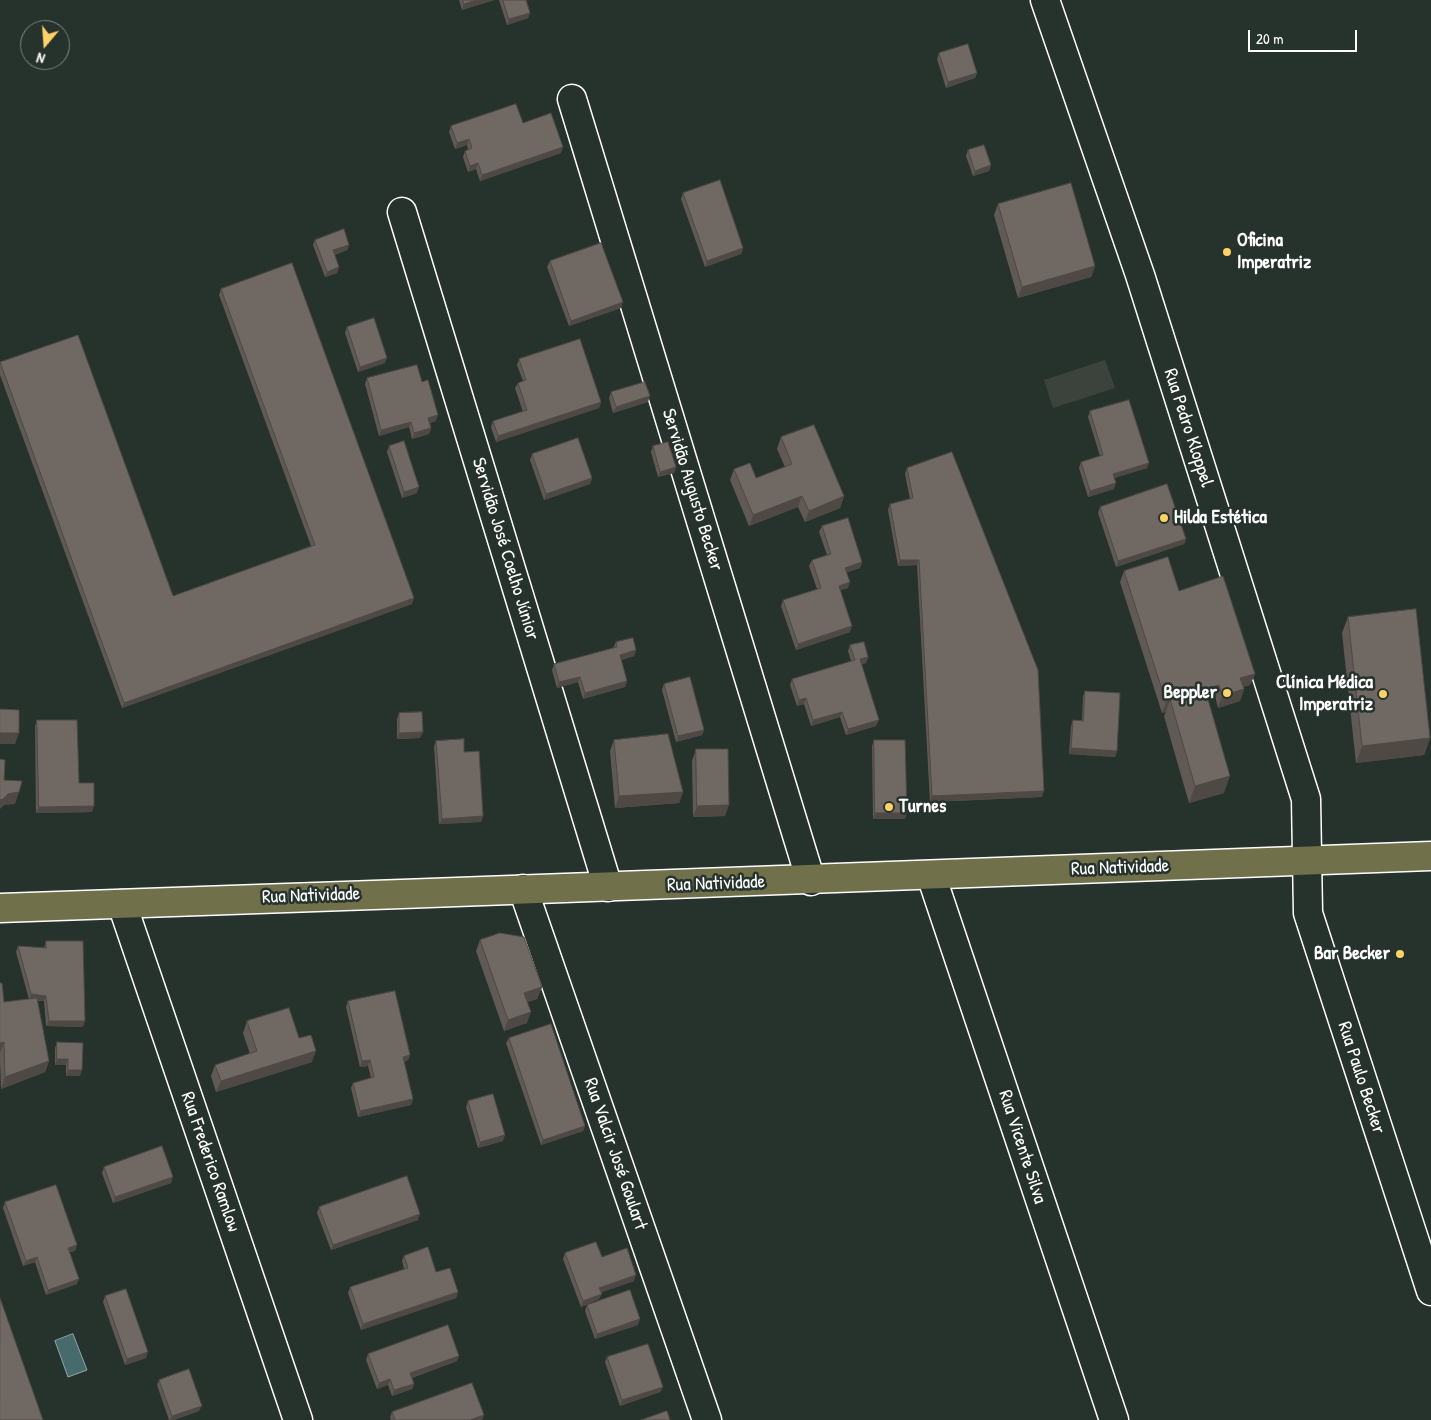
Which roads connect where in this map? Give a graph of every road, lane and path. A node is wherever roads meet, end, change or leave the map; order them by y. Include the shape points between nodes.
1 (1045, 0) edge
2 (572, 99) dead end
3 (402, 212) dead end
4 (1431, 856) edge
5 (1307, 861) junction
6 (931, 875) junction
7 (811, 881) junction
8 (608, 887) junction
9 (523, 888) junction
10 (122, 904) junction
11 (0, 908) edge
12 (1431, 1291) edge
13 (298, 1420) edge
14 (707, 1420) edge
15 (1114, 1420) edge

1 - 5 street, Rua Pedro Kloppel via 1140,275 1306,799
2 - 7 street, Servidão Augusto Becker
3 - 8 street, Servidão José Coelho Júnior
4 - 5 main road, Rua Natividade
5 - 6 main road, Rua Natividade
5 - 12 street, Rua Paulo Becker via 1308,913
6 - 7 main road, Rua Natividade
6 - 15 street, Rua Vicente Silva
7 - 8 main road, Rua Natividade
8 - 9 main road, Rua Natividade
9 - 10 main road, Rua Natividade
9 - 14 street, Rua Valcir José Goulart
10 - 11 main road, Rua Natividade
10 - 13 street, Rua Frederico Ramlow

